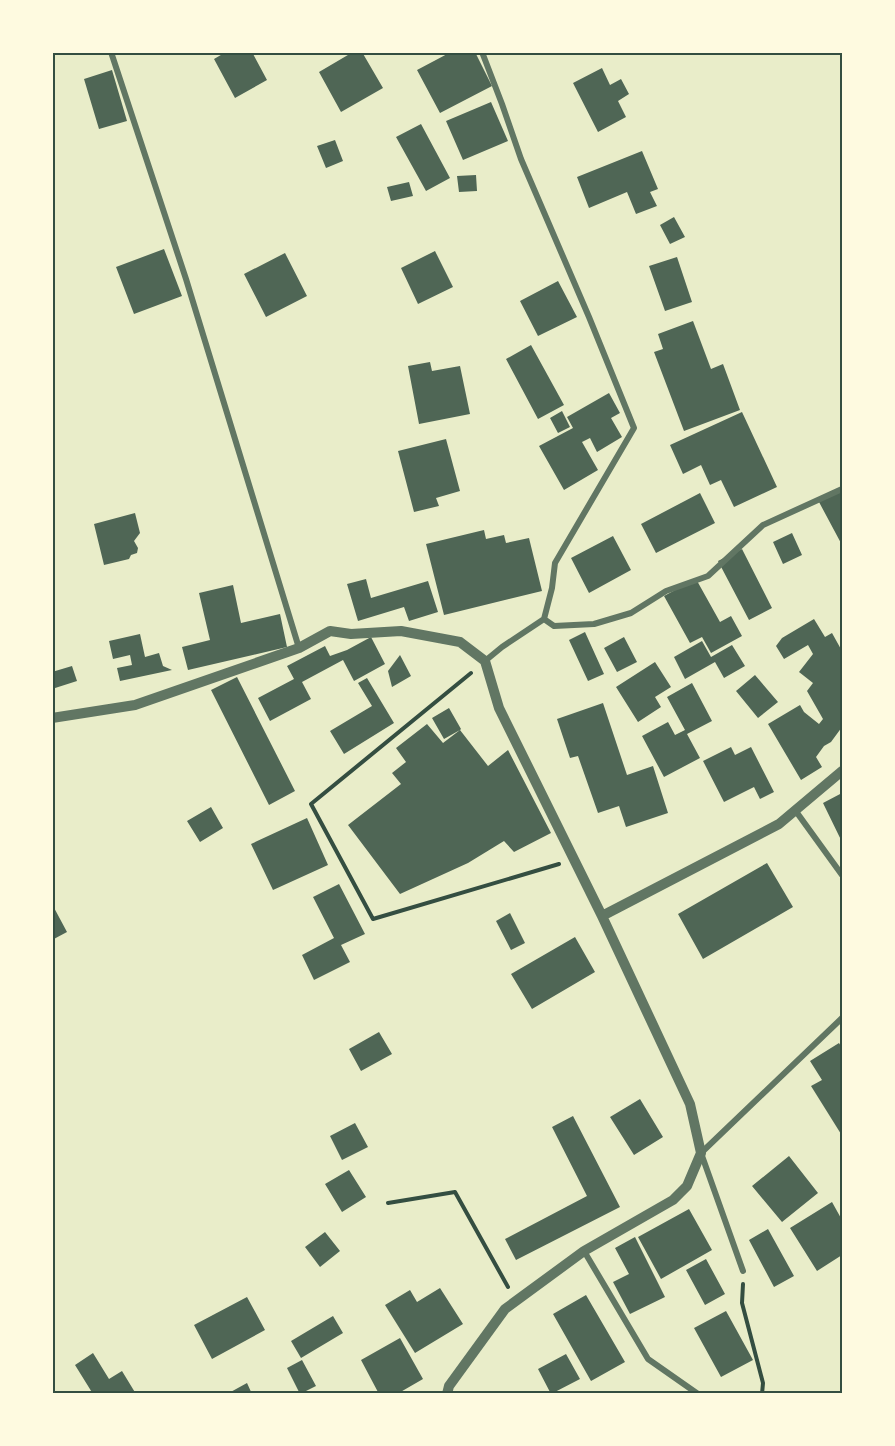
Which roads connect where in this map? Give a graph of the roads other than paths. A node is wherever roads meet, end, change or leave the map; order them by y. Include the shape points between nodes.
1 (111, 52) edge
2 (482, 52) edge
3 (843, 489) edge
4 (544, 619) junction
5 (298, 648) junction
6 (485, 661) junction
7 (52, 718) edge
8 (843, 771) edge
9 (795, 810) junction
10 (843, 874) edge
11 (602, 916) junction
12 (843, 1018) edge
13 (702, 1153) junction
14 (584, 1251) junction
15 (743, 1271) road end
16 (447, 1394) edge
17 (698, 1394) edge

1 - 5 street via 186,279
2 - 4 street via 521,159 634,428 555,563
3 - 4 street via 763,525 708,576 666,591 631,613 594,624 554,626
4 - 6 street
5 - 6 street via 330,631 400,631 460,642
5 - 7 street via 135,705
6 - 11 street via 499,708
8 - 9 street
9 - 10 street
9 - 11 street via 778,824
11 - 13 street via 690,1104
12 - 13 street
13 - 14 street via 687,1186 673,1200
13 - 15 street
14 - 16 street via 504,1309
14 - 17 street via 648,1359

